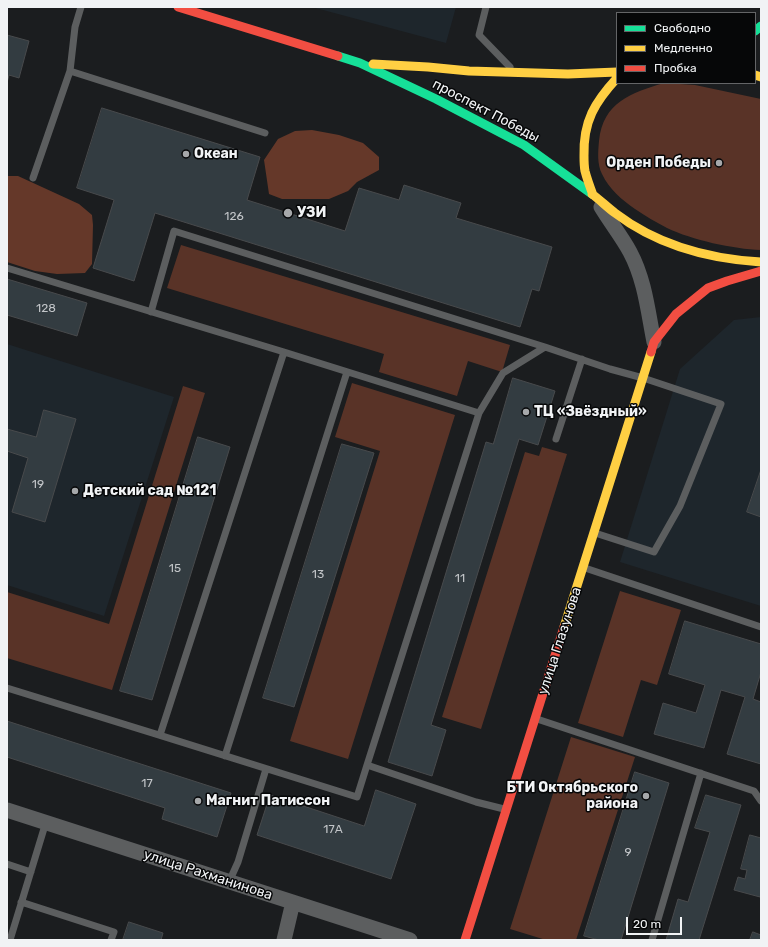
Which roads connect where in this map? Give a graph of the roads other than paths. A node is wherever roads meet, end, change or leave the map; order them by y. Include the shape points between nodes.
1 (81, 7) edge
2 (178, 7) edge
3 (486, 7) edge
4 (360, 63) junction
5 (70, 70) junction
6 (616, 72) edge
7 (515, 73) junction
8 (616, 79) edge
9 (265, 133) dead end
10 (33, 178) dead end
11 (593, 195) junction
12 (761, 262) edge
13 (7, 268) edge
14 (761, 271) edge
15 (151, 312) junction
16 (654, 342) junction
17 (545, 347) junction
18 (284, 352) junction
19 (582, 359) junction
20 (347, 372) junction
21 (643, 378) junction
22 (479, 413) junction
23 (556, 439) dead end
24 (594, 533) junction
25 (583, 567) junction
26 (761, 627) edge
27 (7, 688) edge
28 (535, 718) junction
29 (160, 735) junction
30 (225, 756) junction
31 (367, 765) junction
32 (266, 768) junction
33 (701, 773) junction
34 (761, 801) edge
35 (7, 810) edge
36 (506, 810) junction
37 (46, 822) junction
38 (7, 864) edge
39 (31, 872) junction
40 (229, 882) junction
41 (21, 902) junction
42 (294, 902) junction
43 (10, 940) edge
44 (111, 940) edge
45 (284, 940) edge
46 (410, 940) edge
47 (466, 940) edge
48 (652, 940) edge

1 - 5 lane via 75,27
2 - 4 main road, проспект Победы
3 - 7 lane via 479,35
4 - 7 main road, проспект Победы
4 - 11 main road, проспект Победы via 524,145
5 - 9 lane
5 - 10 lane
6 - 7 main road, проспект Победы
8 - 11 main road via 589,117 585,132 585,172
11 - 12 main road, проспект Победы via 643,232 672,244 723,258
11 - 16 street, улица Глазунова via 635,264 644,288
13 - 15 lane
14 - 16 main road, улица Глазунова via 708,288 676,314
15 - 17 lane via 174,232
15 - 18 lane
16 - 21 main road, улица Глазунова
17 - 19 lane
17 - 22 lane via 503,373
18 - 20 lane
18 - 29 lane
19 - 21 lane
19 - 23 lane
20 - 22 lane
20 - 30 lane
21 - 24 main road, улица Глазунова
21 - 24 lane via 721,404 680,506 654,552
22 - 31 lane
24 - 25 main road, улица Глазунова
25 - 26 lane
25 - 28 main road, улица Глазунова
27 - 29 lane
28 - 33 lane
28 - 36 main road, улица Глазунова
29 - 30 lane
30 - 32 lane
31 - 32 lane via 357,797
31 - 36 lane
32 - 40 lane via 238,862
33 - 34 lane via 754,791
33 - 48 lane
35 - 37 street, улица Рахманинова
36 - 47 main road, улица Глазунова
37 - 39 lane
37 - 40 street, улица Рахманинова
38 - 39 lane
39 - 41 lane
40 - 42 street, улица Рахманинова
41 - 43 lane
41 - 44 lane via 114,932
42 - 45 street
42 - 46 street, улица Рахманинова

